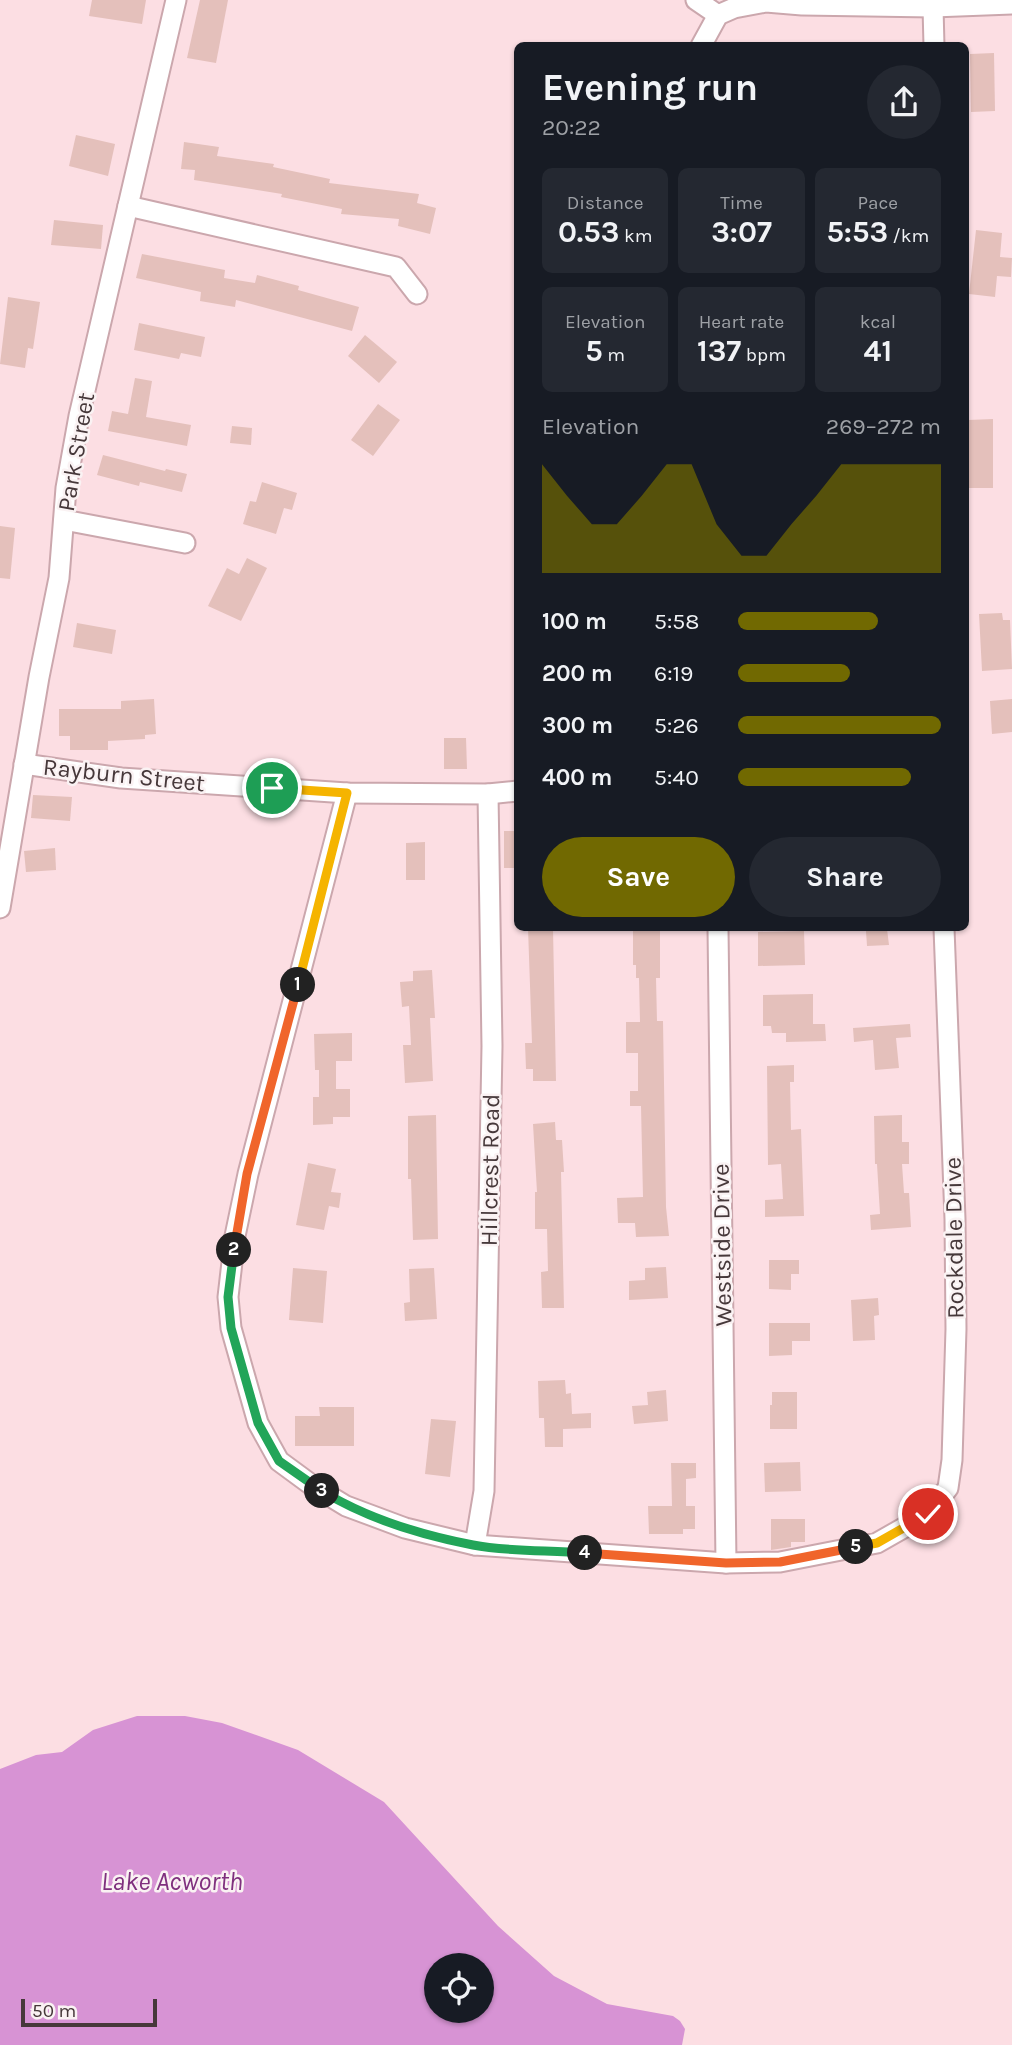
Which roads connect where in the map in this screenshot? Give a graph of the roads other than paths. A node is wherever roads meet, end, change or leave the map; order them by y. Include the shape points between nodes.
1 (176, 0) edge
2 (696, 0) edge
3 (961, 3) edge
4 (1012, 4) edge
5 (933, 7) junction
6 (718, 15) junction
7 (703, 42) edge
8 (934, 42) edge
9 (128, 206) junction
10 (417, 294) dead end
11 (64, 520) junction
12 (185, 543) dead end
13 (24, 764) junction
14 (514, 791) edge
15 (347, 793) junction
16 (488, 794) junction
17 (0, 908) edge
18 (718, 931) edge
19 (944, 931) edge
20 (475, 1545) junction
21 (726, 1563) junction

1 - 9 street, Park Street
2 - 6 street
3 - 4 street
3 - 5 street
5 - 6 street via 766,2
5 - 8 street
6 - 7 street
9 - 10 street via 396,267
9 - 11 street, Park Street via 79,416
11 - 12 street
11 - 13 street, Park Street via 59,578
13 - 15 street, Rayburn Street via 121,778
13 - 17 street, Park Street
14 - 16 street, Rayburn Street
15 - 16 street, Rayburn Street
15 - 20 street, Rockdale Drive via 247,1174 228,1297 231,1328 258,1423 279,1461 346,1506 405,1528
16 - 20 street, Hillcrest Road via 492,1046 484,1491
18 - 21 street, Westside Drive
19 - 21 street, Rockdale Drive via 956,1329 953,1460 948,1488 928,1514 877,1543 780,1562
20 - 21 street, Rockdale Drive

